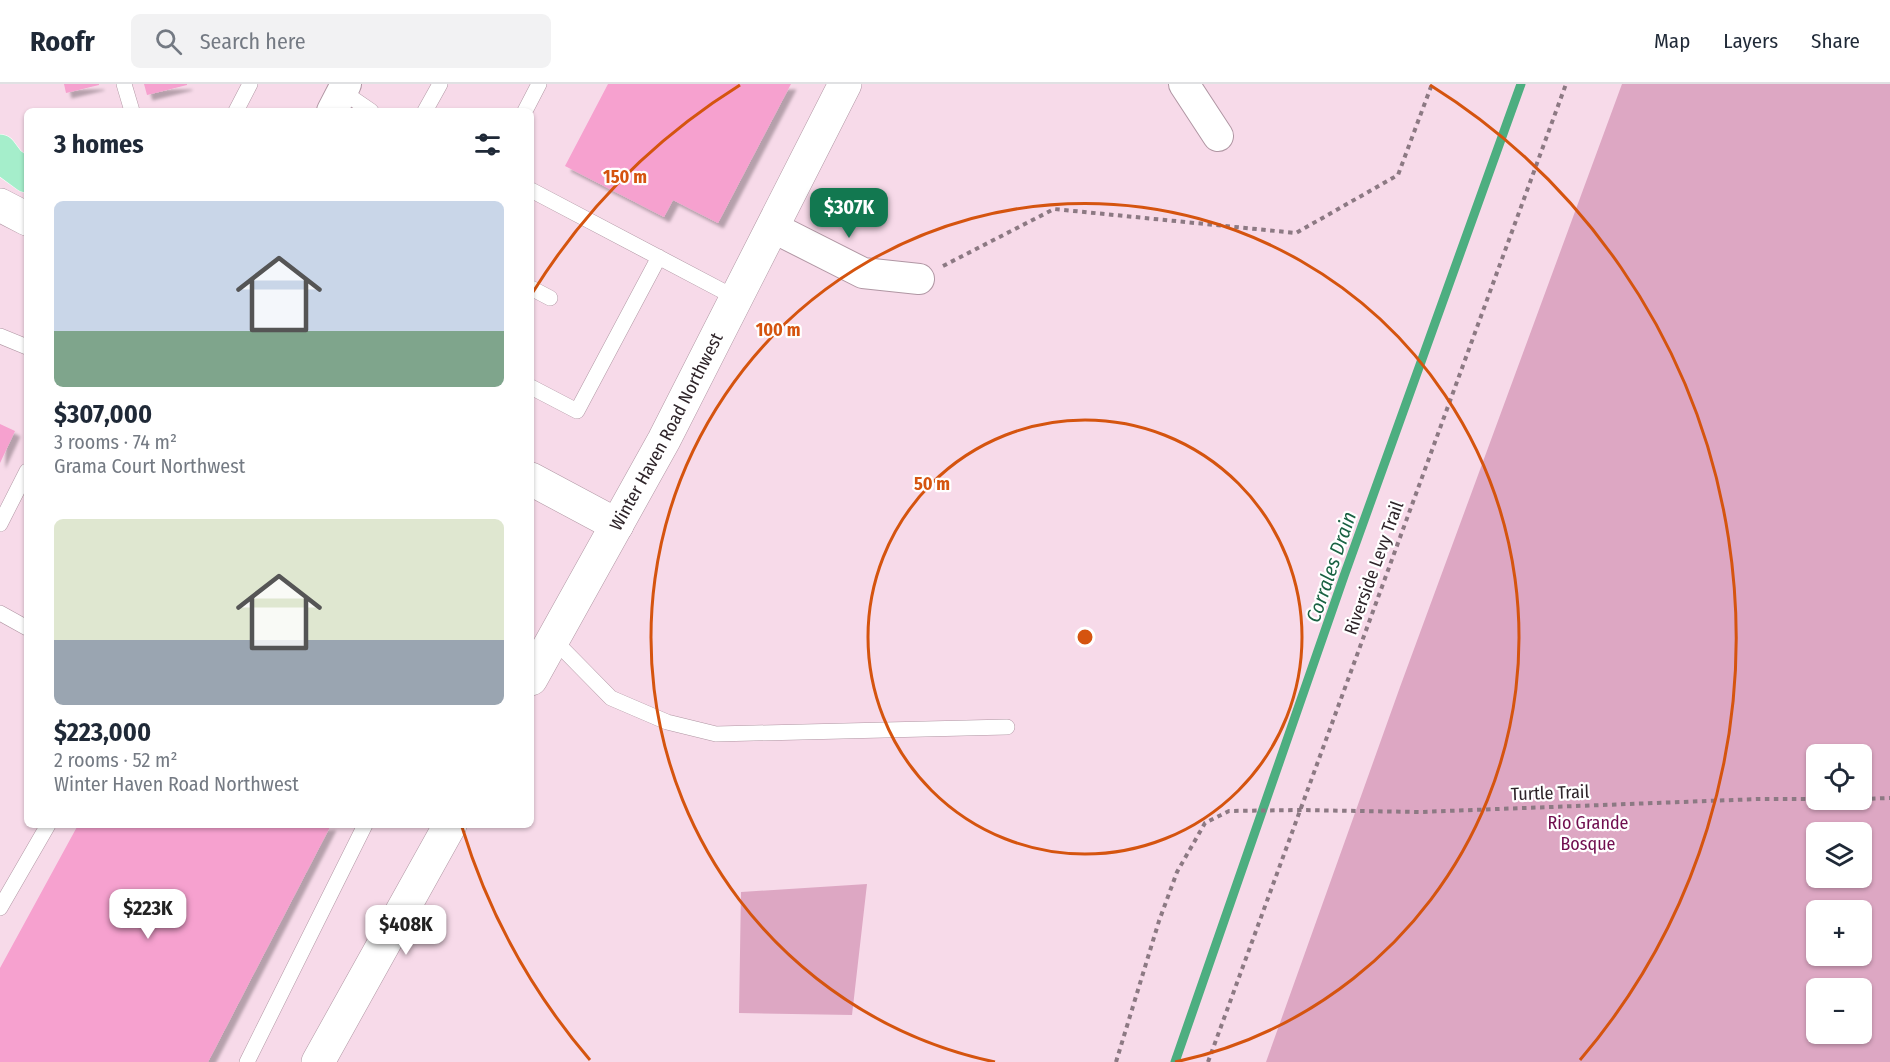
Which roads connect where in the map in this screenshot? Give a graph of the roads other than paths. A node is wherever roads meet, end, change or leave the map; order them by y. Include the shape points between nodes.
1 (124, 84) edge
2 (250, 84) edge
3 (440, 84) edge
4 (539, 84) edge
5 (845, 84) edge
6 (1184, 84) edge
7 (338, 92) edge
8 (131, 108) edge
9 (238, 108) edge
10 (366, 108) edge
11 (427, 108) edge
12 (527, 108) edge
13 (1218, 136) dead end
14 (0, 151) edge
15 (24, 174) edge
16 (534, 192) edge
17 (0, 205) edge
18 (24, 217) edge
19 (772, 227) junction
20 (659, 257) junction
21 (919, 279) road end
22 (534, 290) edge
23 (550, 298) dead end
24 (736, 298) junction
25 (0, 336) edge
26 (24, 346) edge
27 (534, 389) edge
28 (24, 477) edge
29 (534, 481) edge
30 (0, 524) edge
31 (617, 525) junction
32 (0, 613) edge
33 (24, 626) edge
34 (553, 639) junction
35 (534, 674) edge
36 (1007, 727) dead end
37 (46, 828) edge
38 (364, 828) edge
39 (448, 828) edge
40 (0, 908) edge
41 (247, 1062) edge
42 (318, 1062) edge

1 - 8 lane
2 - 9 lane
3 - 11 lane
4 - 12 lane
5 - 19 street, Winter Haven Road Northwest
6 - 13 street
7 - 10 lane
14 - 15 main road
16 - 20 lane
17 - 18 street
19 - 21 street via 863,273
19 - 24 street, Winter Haven Road Northwest
20 - 24 lane
20 - 27 lane via 577,411
22 - 23 lane
24 - 31 street, Winter Haven Road Northwest
25 - 26 lane
28 - 30 lane
29 - 31 street
31 - 34 street, Winter Haven Road Northwest
32 - 33 lane
34 - 35 street, Winter Haven Road Northwest
34 - 36 lane via 611,698 667,722 716,734
37 - 40 lane
38 - 41 lane
39 - 42 street

